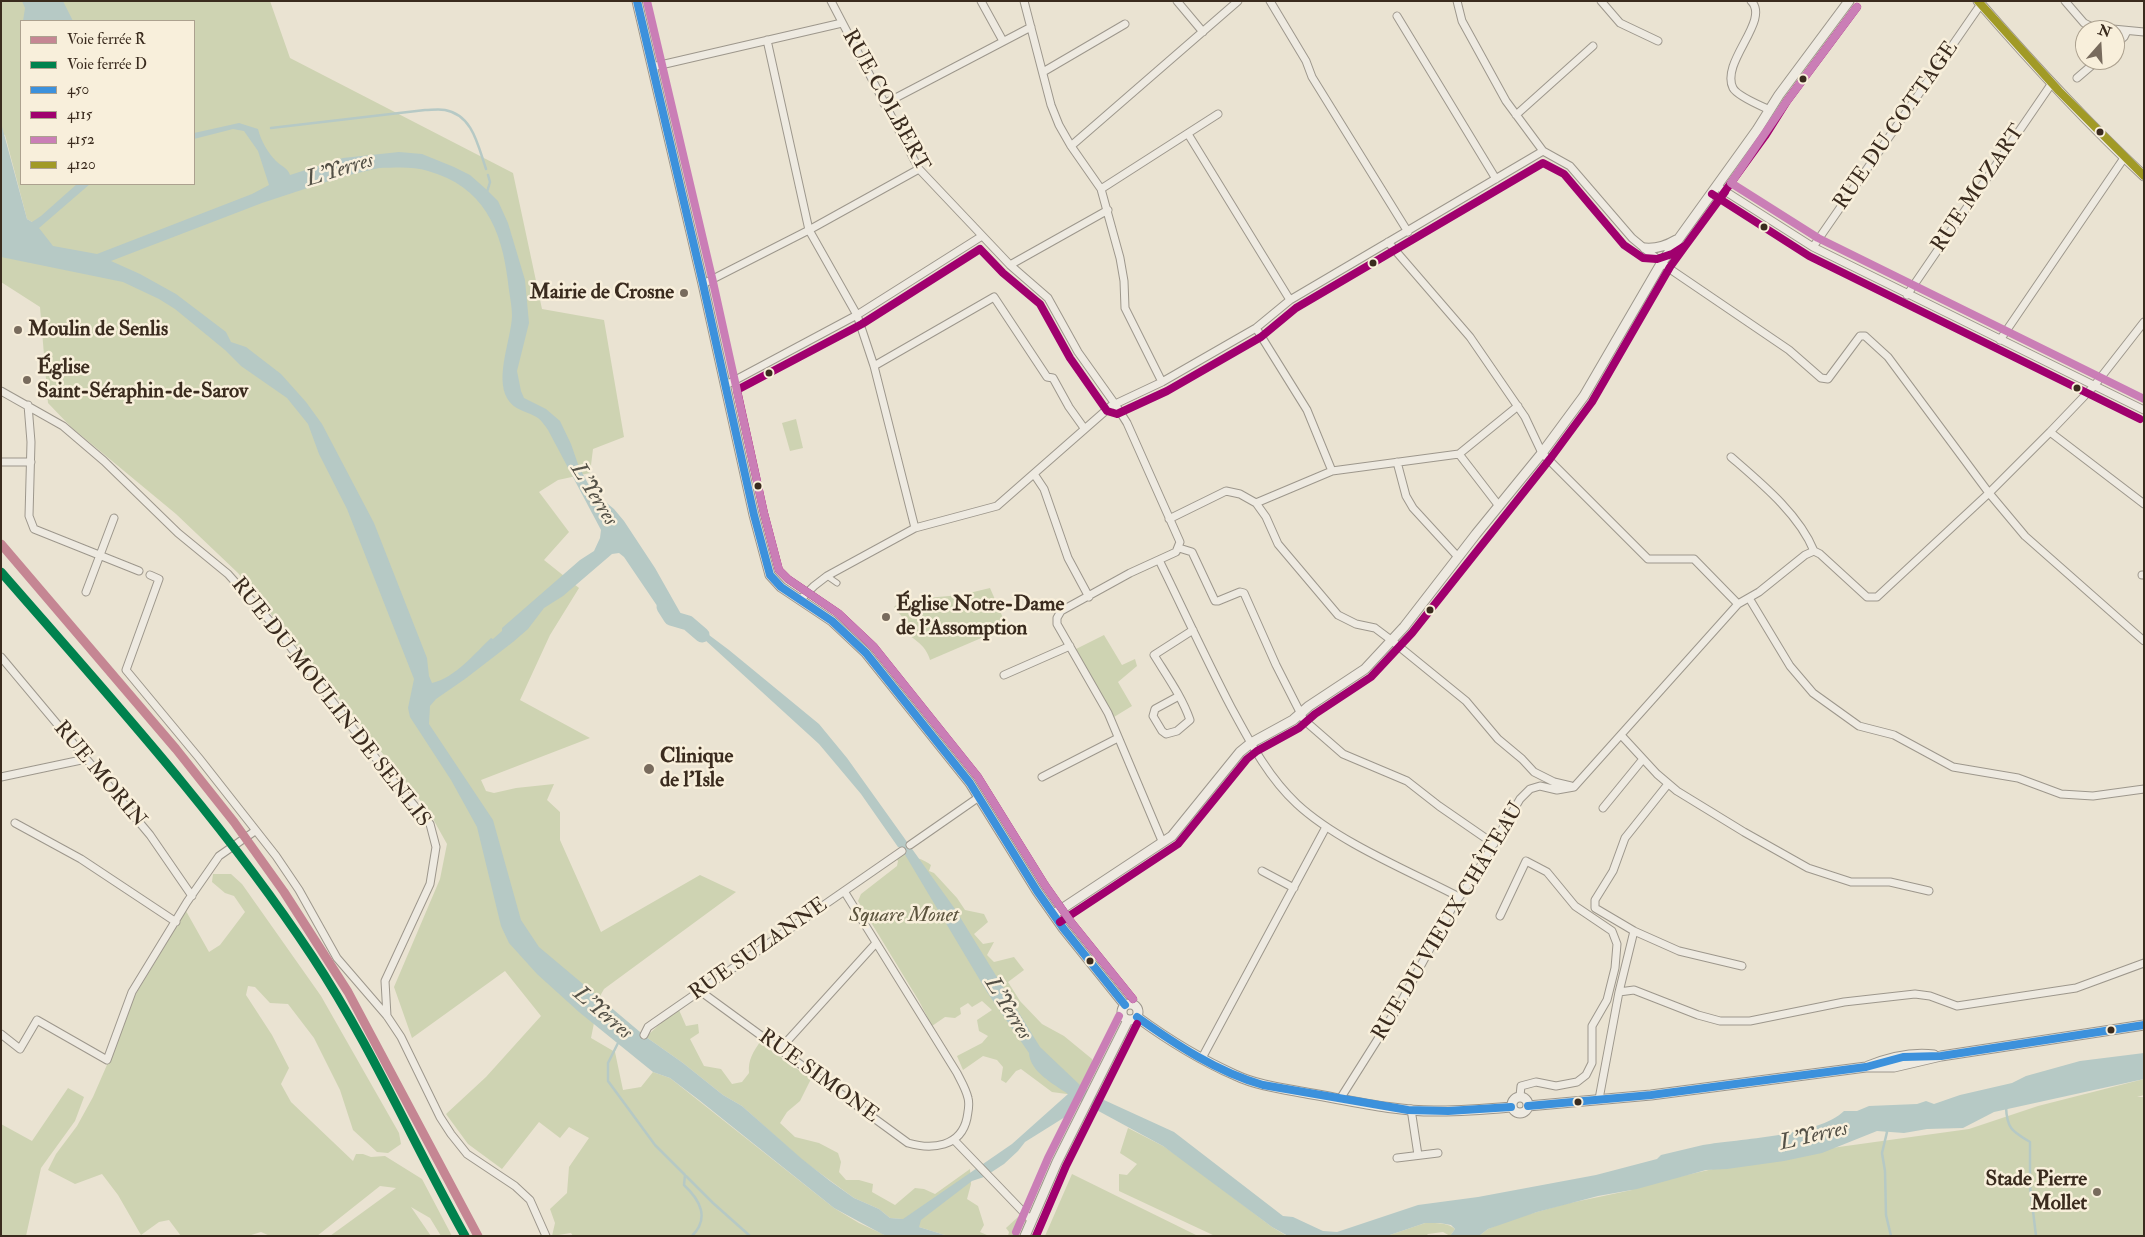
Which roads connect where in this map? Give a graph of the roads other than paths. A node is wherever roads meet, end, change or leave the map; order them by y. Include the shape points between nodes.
1 (637, 1) edge
2 (831, 1) edge
3 (982, 1) edge
4 (1024, 1) edge
5 (1177, 1) edge
6 (1238, 1) edge
7 (1270, 1) edge
8 (1457, 1) edge
9 (1601, 1) edge
10 (1751, 1) edge
11 (1849, 1) edge
12 (2064, 1) edge
13 (1980, 3) edge
14 (1397, 16) dead end
15 (842, 23) junction
16 (1125, 24) dead end
17 (1031, 27) junction
18 (2127, 31) junction
19 (1203, 32) junction
20 (2144, 32) edge
21 (2125, 35) edge
22 (767, 40) junction
23 (1003, 41) junction
24 (1658, 41) dead end
25 (1593, 46) dead end
26 (652, 67) junction
27 (2086, 70) edge
28 (1043, 72) junction
29 (2077, 78) dead end
30 (2052, 83) junction
31 (884, 104) junction
32 (1770, 110) junction
33 (1218, 114) dead end
34 (1516, 115) junction
35 (1188, 134) junction
36 (1071, 146) junction
37 (1543, 151) junction
38 (2124, 158) junction
39 (919, 169) junction
40 (2144, 176) edge
41 (1496, 179) junction
42 (1718, 186) junction
43 (1101, 189) junction
44 (1108, 210) junction
45 (810, 230) junction
46 (1408, 232) junction
47 (982, 236) junction
48 (1680, 237) junction
49 (1388, 242) junction
50 (1813, 247) junction
51 (1645, 248) junction
52 (1662, 262) junction
53 (1010, 265) junction
54 (703, 284) junction
55 (1907, 295) junction
56 (1290, 300) junction
57 (857, 315) junction
58 (2144, 322) edge
59 (1256, 328) junction
60 (2000, 340) junction
61 (874, 366) junction
62 (1162, 382) junction
63 (726, 385) junction
64 (2094, 386) junction
65 (1, 391) edge
66 (1115, 404) junction
67 (28, 405) junction
68 (1518, 406) junction
69 (2144, 410) edge
70 (1084, 428) junction
71 (2050, 432) junction
72 (1542, 453) junction
73 (1458, 454) junction
74 (1731, 457) dead end
75 (1, 462) edge
76 (31, 462) junction
77 (1396, 462) junction
78 (1332, 471) junction
79 (1034, 474) junction
80 (1989, 493) junction
81 (1256, 503) junction
82 (2144, 504) edge
83 (1499, 506) junction
84 (114, 518) dead end
85 (1169, 519) junction
86 (916, 528) junction
87 (1179, 548) junction
88 (1814, 552) junction
89 (100, 555) junction
90 (1458, 557) junction
91 (1159, 560) junction
92 (138, 571) dead end
93 (150, 575) dead end
94 (827, 576) junction
95 (837, 583) dead end
96 (86, 592) dead end
97 (1089, 597) junction
98 (1749, 598) junction
99 (800, 600) junction
100 (1738, 604) junction
101 (1194, 630) junction
102 (1391, 640) junction
103 (2144, 641) edge
104 (1070, 646) junction
105 (1, 657) edge
106 (1004, 675) dead end
107 (1179, 696) junction
108 (1301, 714) junction
109 (1621, 735) junction
110 (1118, 738) junction
111 (1252, 743) junction
112 (86, 759) junction
113 (1643, 759) junction
114 (1, 777) edge
115 (1042, 777) dead end
116 (1668, 784) junction
117 (1574, 787) junction
118 (2144, 789) edge
119 (979, 797) junction
120 (1603, 808) dead end
121 (15, 823) dead end
122 (1326, 827) junction
123 (255, 830) junction
124 (1162, 842) junction
125 (1494, 844) junction
126 (910, 845) dead end
127 (902, 851) dead end
128 (1262, 871) dead end
129 (1294, 888) junction
130 (844, 891) junction
131 (1928, 891) dead end
132 (192, 896) junction
133 (1459, 897) junction
134 (1054, 914) junction
135 (1500, 916) dead end
136 (176, 922) junction
137 (1634, 931) junction
138 (876, 943) junction
139 (2144, 963) edge
140 (1742, 966) dead end
141 (700, 990) junction
142 (1619, 992) junction
143 (1125, 1005) junction
144 (387, 1016) junction
145 (1132, 1019) junction
146 (2144, 1025) edge
147 (1, 1034) edge
148 (644, 1035) dead end
149 (780, 1049) junction
150 (1202, 1058) junction
151 (1520, 1096) junction
152 (1340, 1099) junction
153 (1599, 1099) junction
154 (1528, 1106) junction
155 (1511, 1107) junction
156 (1411, 1109) junction
157 (955, 1140) junction
158 (1438, 1152) dead end
159 (1418, 1155) junction
160 (1397, 1158) dead end
161 (1031, 1220) junction
162 (546, 1236) edge
163 (1025, 1236) edge

1 - 26 street
2 - 15 street, RUE COLBERT
3 - 23 street
4 - 17 street
5 - 19 street
6 - 19 street
7 - 46 street via 1312,77
8 - 34 street via 1462,20
9 - 24 street via 1620,23
10 - 32 street via 1755,5 1756,16 1732,67 1731,78 1733,89 1739,94
11 - 32 street
12 - 18 street via 2084,23 2092,27
13 - 30 street
13 - 50 street, RUE DU COTTAGE
14 - 41 street
15 - 22 street
15 - 31 street, RUE COLBERT
16 - 28 street
17 - 23 street
17 - 28 street
18 - 20 street
18 - 21 street
19 - 36 street
22 - 26 street
22 - 45 street
23 - 31 street
25 - 34 street
26 - 54 street
27 - 29 street
28 - 36 street via 1051,105
30 - 38 street
30 - 55 street, RUE MOZART
31 - 39 street, RUE COLBERT
32 - 42 street
33 - 35 street
34 - 37 street
35 - 43 street
35 - 56 street
36 - 43 street
37 - 41 street
37 - 51 street via 1570,166 1632,238
38 - 40 street
38 - 60 street
39 - 45 street
39 - 47 street, RUE COLBERT
41 - 46 street
42 - 48 street
42 - 50 street
43 - 44 street
44 - 53 street
44 - 62 street via 1124,281 1125,308
45 - 54 street
45 - 57 street
46 - 49 street
47 - 53 street, RUE COLBERT
47 - 57 street
48 - 51 street via 1667,245
48 - 52 street
49 - 56 street
49 - 68 street via 1470,337
50 - 55 street
51 - 52 street
52 - 72 street via 1584,396
52 - 80 street via 1789,350 1821,378 1828,379 1860,336 1865,336 1888,357
53 - 66 street, RUE COLBERT via 1048,298 1078,352
54 - 63 street
55 - 60 street
56 - 59 street
57 - 61 street
57 - 63 street
58 - 64 street
59 - 62 street
59 - 78 street via 1307,410
60 - 64 street
61 - 70 street via 994,297 1046,377 1053,378
61 - 86 street
62 - 66 street
63 - 99 street via 766,566 774,582
64 - 69 street
64 - 71 street
65 - 67 street, RUE DU MOULIN DE SENLIS
66 - 70 street
66 - 85 street, RUE COLBERT
67 - 76 street
67 - 144 street, RUE DU MOULIN DE SENLIS via 62,426 104,461 178,533 228,574 276,628 430,824 436,847 430,884 385,981
68 - 72 street
68 - 73 street
70 - 79 street
71 - 80 street
71 - 82 street
72 - 83 street
72 - 100 street via 1648,559 1694,559
73 - 77 street
73 - 83 street
74 - 88 street via 1782,504
75 - 76 street
76 - 89 street via 29,516 34,529
77 - 78 street
77 - 90 street via 1413,508
78 - 81 street
79 - 86 street via 997,506
79 - 97 street via 1044,489 1068,558
80 - 88 street via 1877,597 1867,597
80 - 103 street via 2025,536
81 - 85 street via 1226,491
81 - 102 street via 1278,544 1338,615 1374,628
83 - 90 street
84 - 89 street
85 - 87 street, RUE COLBERT via 1180,542
86 - 94 street
87 - 91 street
87 - 108 street via 1192,552 1215,601 1244,593
88 - 98 street via 1805,555
89 - 92 street
89 - 96 street
90 - 102 street
91 - 97 street
91 - 101 street
93 - 123 street via 159,579 126,670
94 - 95 street
94 - 99 street
97 - 104 street via 1061,612 1057,618
98 - 100 street
98 - 118 street via 1790,666 1813,693 1858,726 1894,735 1953,767 2018,778 2061,794 2092,796
99 - 119 street via 825,616 866,653
100 - 109 street
101 - 107 street via 1154,655
101 - 111 street via 1214,675
102 - 108 street via 1365,669
102 - 117 street via 1466,701 1498,739 1534,772
104 - 106 street
104 - 110 street via 1108,712
105 - 112 street, RUE MORIN
107 - 107 street via 1155,709 1153,716 1166,734 1177,731 1190,720
108 - 111 street
108 - 125 street via 1343,754 1407,781
109 - 113 street
109 - 117 street
110 - 115 street
110 - 124 street
111 - 122 street via 1276,781
111 - 124 street via 1240,752 1172,836
112 - 114 street
112 - 132 street, RUE MORIN via 150,835
113 - 116 street
113 - 120 street
116 - 131 street via 1808,868 1852,882 1890,882
116 - 137 street via 1626,838 1613,871 1595,900 1598,910
117 - 125 street, RUE DU VIEUX CHÂTEAU via 1558,790 1540,786 1530,789 1520,799
119 - 126 street
119 - 134 street
121 - 136 street via 81,859
122 - 129 street
122 - 133 street
123 - 132 street via 214,861
123 - 144 street via 299,890 337,958
124 - 134 street
125 - 133 street, RUE DU VIEUX CHÂTEAU
127 - 130 street, RUE SUZANNE
128 - 129 street
129 - 150 street
130 - 138 street
130 - 141 street, RUE SUZANNE
132 - 136 street
133 - 152 street, RUE DU VIEUX CHÂTEAU via 1395,1012
134 - 143 street
135 - 151 street via 1526,861 1547,872 1575,906 1612,931 1618,944 1608,1000 1592,1026 1592,1063 1586,1075 1577,1082 1556,1086 1528,1083 1521,1086
136 - 147 street via 132,992 107,1060 37,1020 20,1049
137 - 140 street via 1680,950
137 - 142 street
138 - 149 street
138 - 157 street via 965,1089 968,1114
139 - 142 street via 2076,988 1958,1006 1915,994 1844,1002 1750,1021 1720,1020 1698,1015 1634,990
141 - 148 street, RUE SUZANNE via 648,1027
141 - 149 street, RUE SIMONE
142 - 153 street
143 - 145 street via 1122,1012
143 - 145 street via 1130,1003 1137,1007 1139,1012
144 - 162 street via 451,1134 467,1154 530,1200
145 - 150 street
145 - 161 street via 1085,1106
146 - 153 street via 1941,1056 1894,1067 1866,1066
149 - 157 street, RUE SIMONE via 908,1143 943,1146
150 - 152 street via 1256,1083
151 - 154 street via 1527,1100
151 - 155 street via 1514,1099
152 - 156 street
153 - 154 street
154 - 155 street via 1521,1114
155 - 156 street via 1438,1111
156 - 159 street
157 - 161 street
158 - 159 street
159 - 160 street
161 - 163 street

